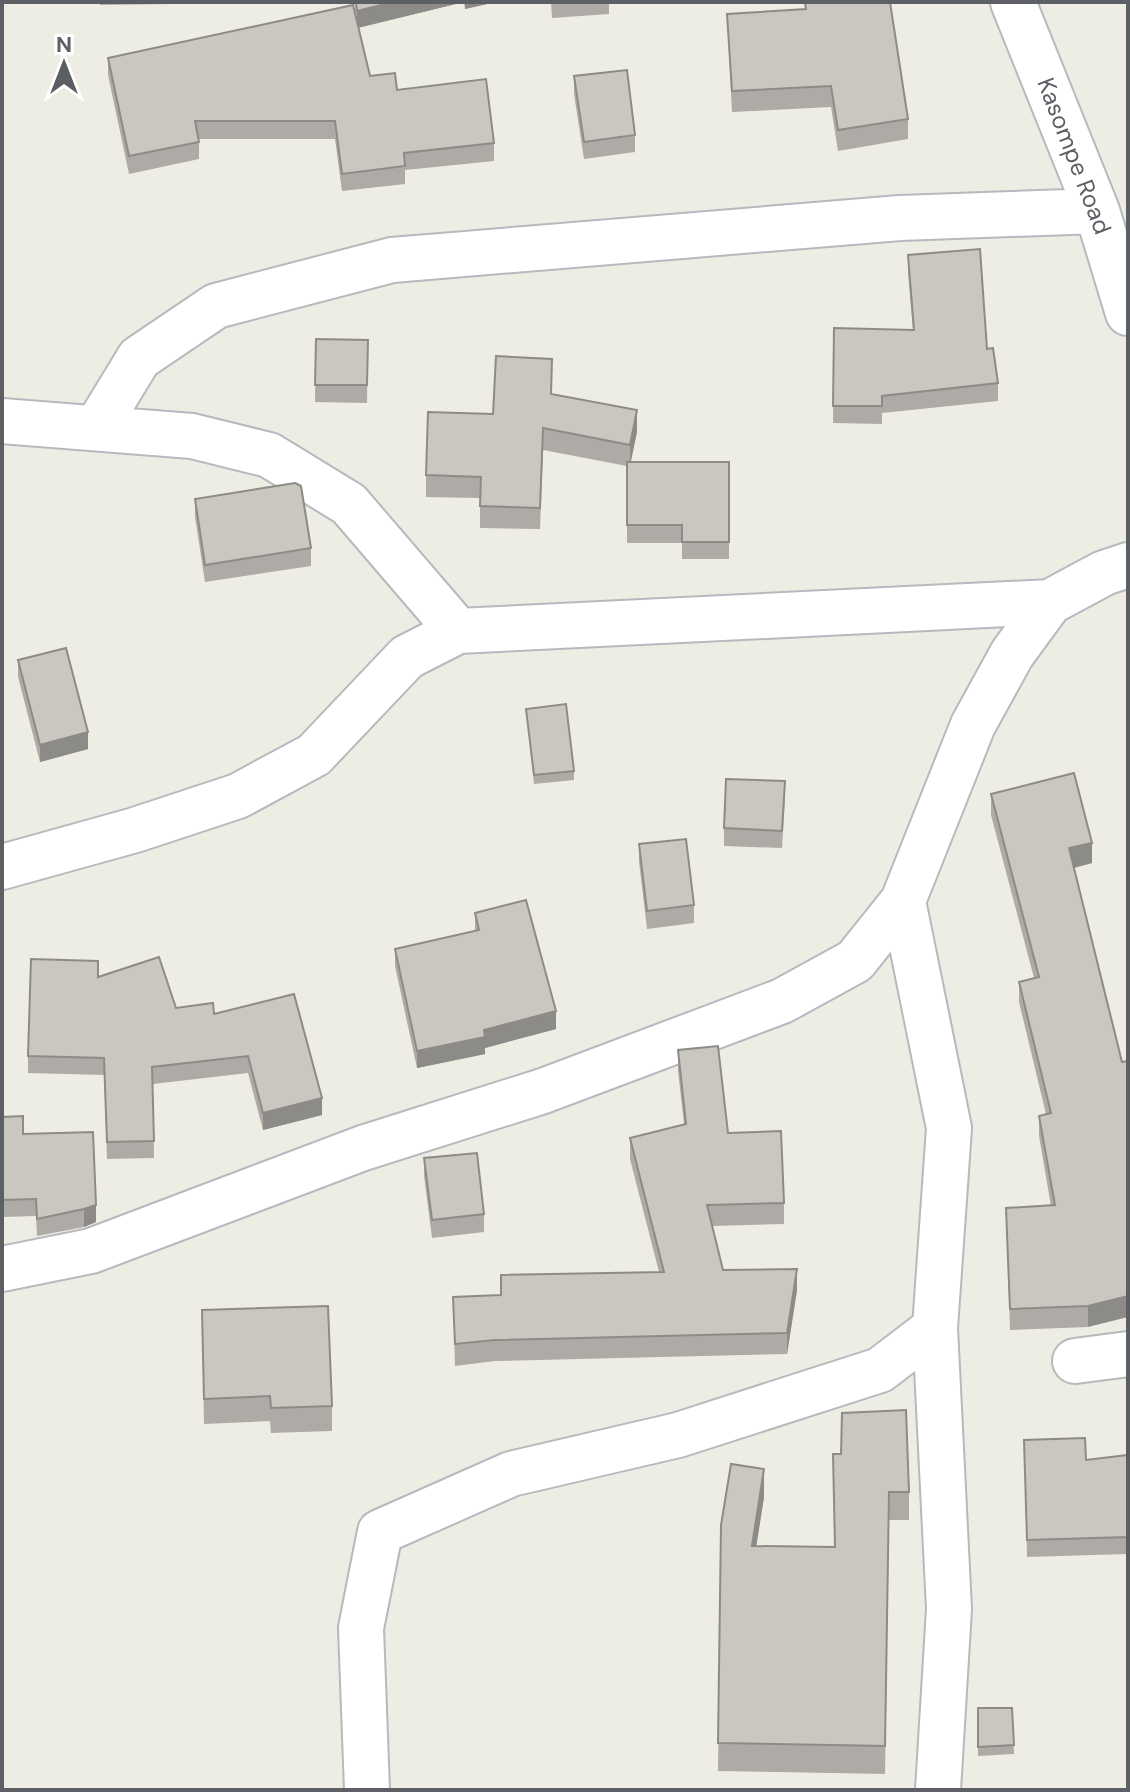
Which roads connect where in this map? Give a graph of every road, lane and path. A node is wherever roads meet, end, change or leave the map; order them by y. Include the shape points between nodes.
1 (1013, 2) edge
2 (1097, 211) junction
3 (1128, 313) edge
4 (2, 421) edge
5 (97, 427) junction
6 (1128, 565) edge
7 (1050, 602) junction
8 (458, 631) junction
9 (2, 867) edge
10 (903, 901) junction
11 (2, 1269) edge
12 (935, 1328) junction
13 (1128, 1354) edge
14 (1075, 1361) dead end
15 (367, 1790) edge
16 (938, 1790) edge

1 - 2 street, Kasompe Road
2 - 3 street, Kasompe Road
2 - 5 street via 900,218 392,260 216,306 139,358
4 - 5 street
5 - 8 street via 192,436 269,455 349,504
6 - 7 street
7 - 8 street
7 - 10 street via 1012,654 973,725
8 - 9 street via 407,657 314,755 238,796
10 - 11 street via 855,961 782,1001 543,1091 363,1148 91,1251
10 - 12 street via 949,1128
12 - 15 street via 880,1370 678,1435 511,1474 380,1532 361,1628
12 - 16 street via 949,1609
13 - 14 street

